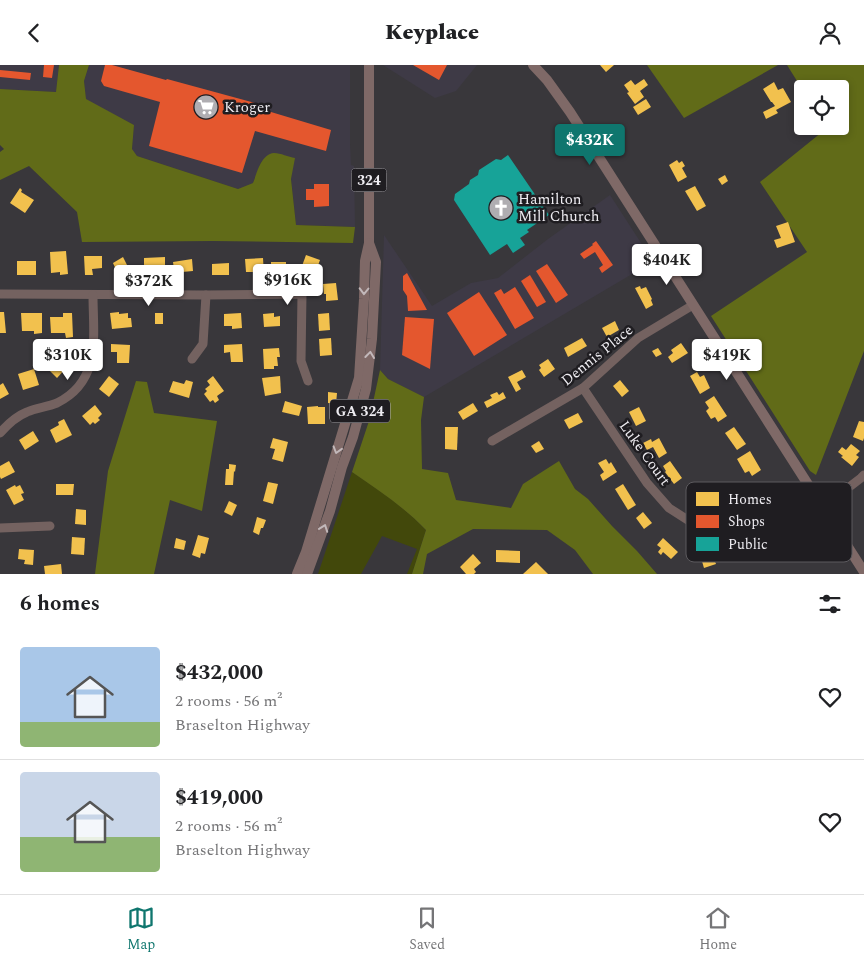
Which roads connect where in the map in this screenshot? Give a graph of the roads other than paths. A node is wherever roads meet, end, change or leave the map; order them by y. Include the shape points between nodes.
1 (369, 65) edge
2 (534, 65) edge
3 (369, 243) junction
4 (0, 294) edge
5 (93, 295) junction
6 (206, 295) junction
7 (693, 305) junction
8 (192, 359) dead end
9 (308, 381) dead end
10 (583, 388) junction
11 (0, 433) edge
12 (492, 441) dead end
13 (864, 475) edge
14 (807, 482) edge
15 (852, 486) edge
16 (686, 518) edge
17 (50, 526) dead end
18 (0, 527) edge
19 (852, 554) edge
20 (864, 573) edge
21 (297, 574) edge
22 (307, 574) edge

1 - 3 main road, 324
2 - 7 main road via 570,112
3 -> 21 main road, GA 324 via 365,261 359,378
22 -> 3 main road, GA 324 via 330,511 366,389 376,262
4 - 5 street
5 - 6 street
5 - 11 street via 92,360 87,376 70,395 26,412
6 - 8 street via 203,344
6 - 9 street via 302,294 301,361
7 - 10 street, Dennis Place via 638,338
7 - 14 main road
10 - 12 street, Dennis Place
10 - 16 street, Luke Court via 647,483
13 - 15 street
17 - 18 street
19 - 20 main road

